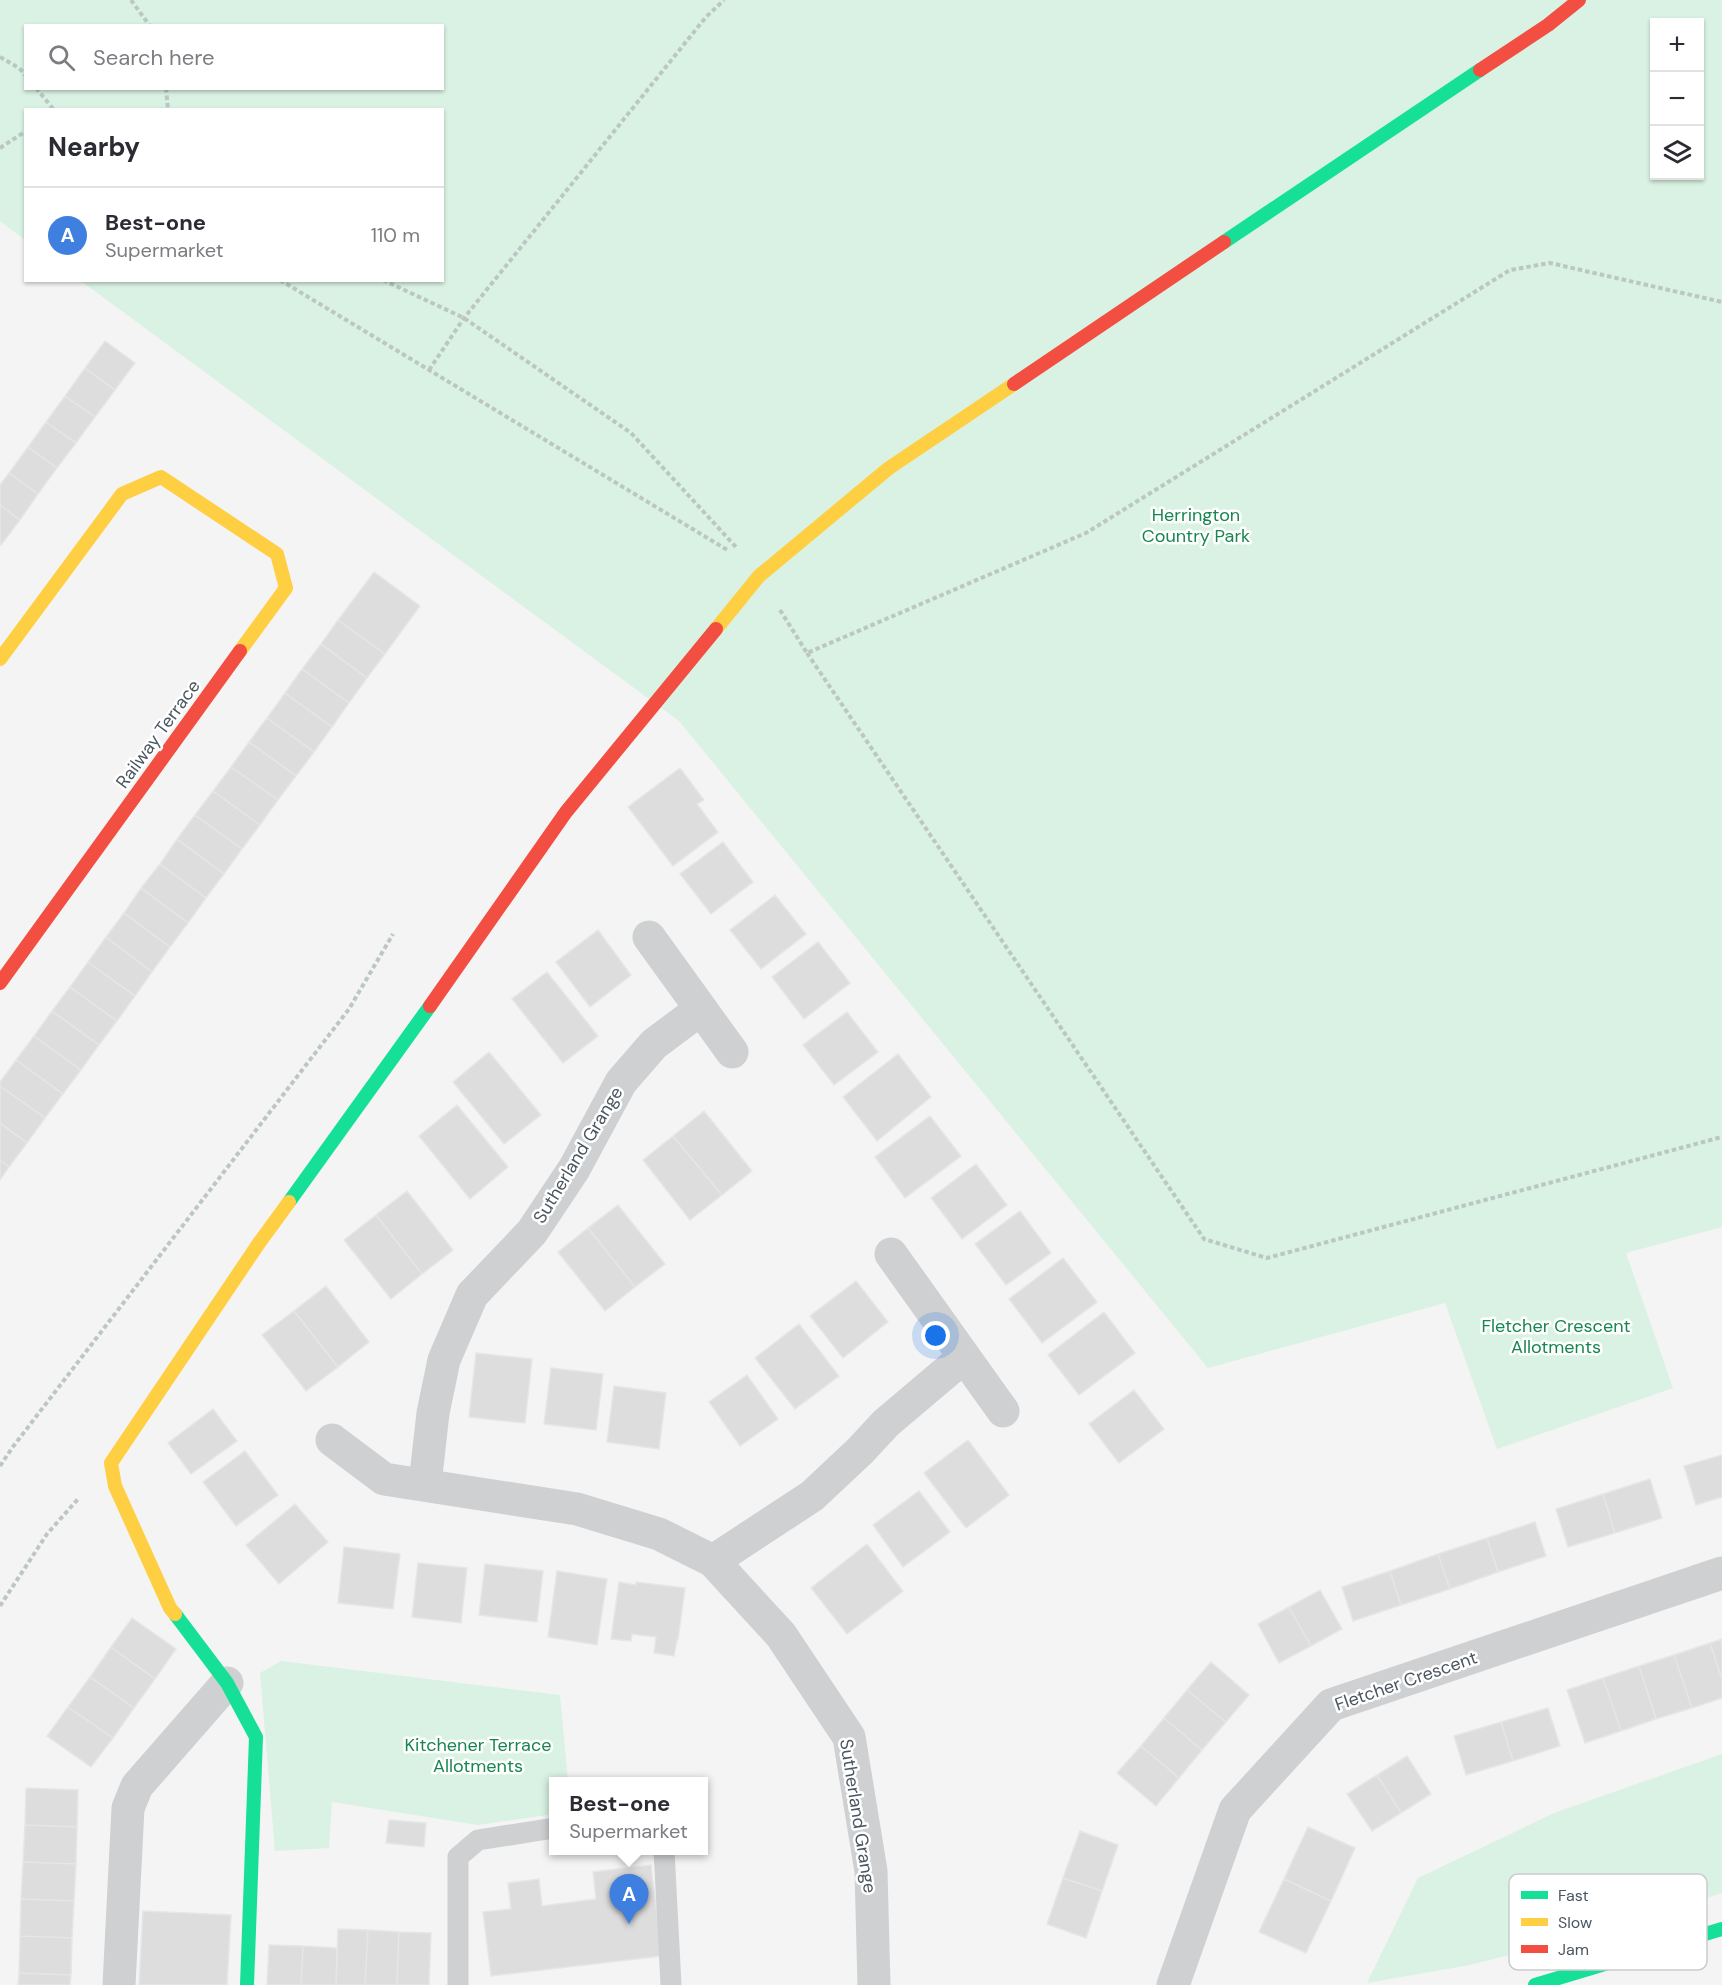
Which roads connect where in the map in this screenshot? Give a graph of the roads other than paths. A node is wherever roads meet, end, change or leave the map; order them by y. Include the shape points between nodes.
1 (1579, 0) edge
2 (0, 659) edge
3 (649, 938) dead end
4 (0, 983) edge
5 (701, 1009) junction
6 (732, 1052) dead end
7 (891, 1254) dead end
8 (964, 1357) junction
9 (1002, 1411) dead end
10 (332, 1440) dead end
11 (425, 1484) junction
12 (713, 1561) junction
13 (1722, 1574) edge
14 (227, 1683) junction
15 (549, 1829) edge
16 (664, 1855) edge
17 (1722, 1929) edge
18 (1707, 1933) edge
19 (1584, 1970) edge
20 (119, 1985) edge
21 (248, 1985) edge
22 (458, 1985) edge
23 (671, 1985) edge
24 (874, 1985) edge
25 (1173, 1985) edge
26 (1534, 1985) edge

1 - 14 street via 1548,25 889,468 759,576 566,812 259,1243 111,1463 115,1486 170,1608
2 - 4 street, Railway Terrace via 122,494 161,477 277,554 286,588
3 - 5 street
5 - 6 street
5 - 11 street, Sutherland Grange via 654,1044 621,1082 574,1169 532,1232 472,1295 444,1360
7 - 8 street
8 - 9 street
8 - 12 street via 886,1423 812,1496
10 - 11 street, Sutherland Grange via 384,1479
11 - 12 street, Sutherland Grange via 577,1509 658,1534
12 - 24 street, Sutherland Grange via 781,1635 849,1737 871,1871
13 - 25 street, Fletcher Crescent via 1331,1705 1235,1810
14 - 20 street via 136,1786 128,1808
14 - 21 street via 256,1737
15 - 22 lane via 478,1840 458,1857
16 - 23 lane
17 - 18 street
19 - 26 street

